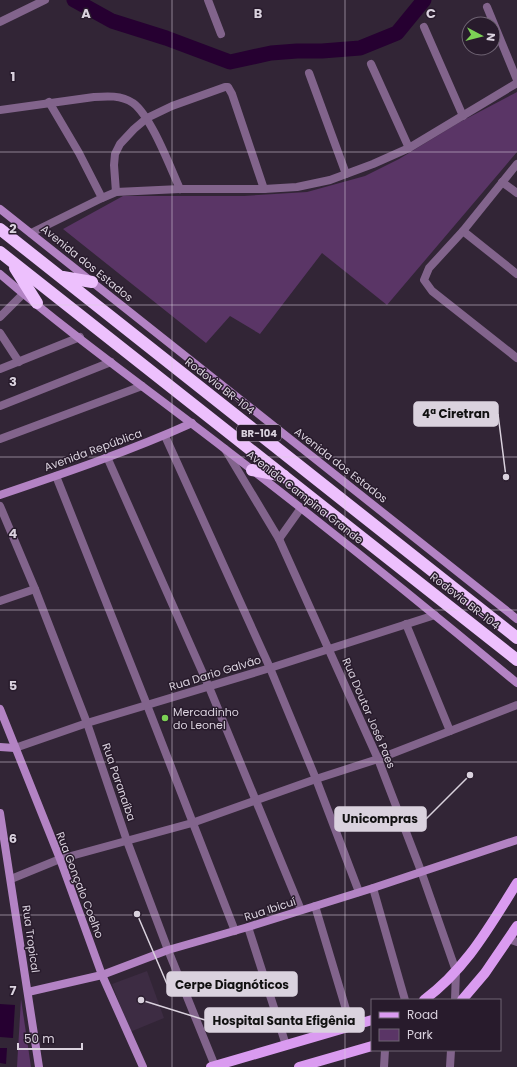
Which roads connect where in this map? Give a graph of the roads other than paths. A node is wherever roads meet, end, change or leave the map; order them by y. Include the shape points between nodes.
1 (45, 0) edge
2 (208, 0) edge
3 (487, 7) dead end
4 (0, 22) edge
5 (424, 27) dead end
6 (221, 34) dead end
7 (371, 64) dead end
8 (309, 73) dead end
9 (517, 80) edge
10 (517, 83) edge
11 (49, 102) junction
12 (0, 110) edge
13 (463, 116) junction
14 (147, 118) junction
15 (409, 148) junction
16 (517, 164) edge
17 (346, 174) junction
18 (502, 182) junction
19 (180, 189) junction
20 (264, 189) junction
21 (116, 192) junction
22 (517, 193) edge
23 (102, 198) junction
24 (0, 209) edge
25 (0, 229) edge
26 (463, 231) junction
27 (31, 233) junction
28 (0, 252) edge
29 (10, 260) junction
30 (0, 274) edge
31 (517, 274) edge
32 (62, 277) junction
33 (92, 282) junction
34 (23, 294) junction
35 (37, 303) junction
36 (0, 317) edge
37 (0, 333) edge
38 (80, 337) junction
39 (517, 358) edge
40 (19, 362) junction
41 (111, 362) junction
42 (0, 369) edge
43 (142, 386) junction
44 (0, 406) edge
45 (192, 423) junction
46 (164, 436) junction
47 (0, 439) edge
48 (225, 448) junction
49 (107, 457) junction
50 (252, 470) junction
51 (56, 476) junction
52 (286, 477) junction
53 (0, 495) edge
54 (0, 506) edge
55 (301, 508) junction
56 (279, 539) junction
57 (35, 589) junction
58 (0, 601) edge
59 (435, 615) junction
60 (517, 619) edge
61 (406, 624) junction
62 (517, 638) edge
63 (329, 648) junction
64 (517, 660) edge
65 (270, 668) junction
66 (517, 683) edge
67 (209, 687) junction
68 (147, 705) junction
69 (517, 705) edge
70 (0, 709) edge
71 (87, 723) junction
72 (450, 730) junction
73 (0, 747) edge
74 (15, 748) junction
75 (378, 759) junction
76 (316, 779) junction
77 (255, 801) junction
78 (0, 813) edge
79 (192, 823) junction
80 (517, 840) edge
81 (127, 841) junction
82 (60, 859) junction
83 (421, 872) junction
84 (11, 879) junction
85 (517, 883) edge
86 (373, 888) junction
87 (359, 892) junction
88 (315, 906) junction
89 (301, 910) junction
90 (517, 926) edge
91 (248, 927) junction
92 (235, 931) junction
93 (513, 941) edge
94 (168, 950) junction
95 (456, 971) junction
96 (102, 975) junction
97 (28, 992) junction
98 (404, 999) edge
99 (425, 999) edge
100 (455, 999) edge
101 (463, 999) edge
102 (371, 1020) edge
103 (351, 1026) junction
104 (286, 1045) junction
105 (371, 1046) edge
106 (385, 1051) edge
107 (452, 1051) edge
108 (213, 1066) edge
109 (39, 1067) edge
110 (143, 1067) edge
111 (299, 1067) edge
112 (384, 1067) edge
113 (450, 1067) edge

1 - 4 street
2 - 6 street
3 - 9 street
5 - 13 street
7 - 15 street
8 - 17 street
10 - 13 street
11 - 12 street
11 - 14 street via 107,96 121,98 133,103
11 - 23 street via 80,153
13 - 15 street
14 - 19 street
14 - 20 street via 172,106 228,87
14 - 21 street via 120,144 115,154
15 - 17 street
16 - 18 street
17 - 20 street via 297,188
18 - 22 street
18 - 26 street
19 - 20 street
19 - 21 street
21 - 23 street
23 - 27 street
24 - 27 street, Avenida dos Estados
25 - 32 highway, Rodovia BR-104 / BR-104
26 - 31 street
26 - 39 street via 429,268 424,280 432,290
27 - 33 street, Avenida dos Estados
28 - 29 highway, Rodovia BR-104 / BR-104
29 - 35 highway
29 - 52 highway, Rodovia BR-104 / BR-104
30 - 34 street, Avenida Campina Grande
32 - 33 highway
32 - 62 highway, Rodovia BR-104 / BR-104
33 - 60 street, Avenida dos Estados
34 - 35 street, Avenida Campina Grande
34 - 36 street
35 - 38 street, Avenida Campina Grande
37 - 40 street
38 - 40 street
38 - 41 street, Avenida Campina Grande
40 - 42 street
41 - 43 street, Avenida Campina Grande
41 - 44 street
43 - 45 street, Avenida Campina Grande
43 - 47 street
45 - 46 street, Avenida República
45 - 48 street, Avenida Campina Grande
46 - 49 street, Avenida República
46 - 65 street
48 - 50 street, Avenida Campina Grande
48 - 56 street, Rua Doutor José Paes
49 - 51 street, Avenida República
49 - 67 street
50 - 52 highway
50 - 55 street, Avenida Campina Grande
51 - 53 street, Avenida República
51 - 68 street
52 - 64 highway, Rodovia BR-104 / BR-104
54 - 57 street, Rua Paranaíba
55 - 56 street
55 - 59 street, Avenida Campina Grande
56 - 63 street, Rua Doutor José Paes
57 - 58 street
57 - 71 street, Rua Paranaíba
59 - 61 street, Rua Dario Galvão
59 - 66 street, Avenida Campina Grande
61 - 63 street, Rua Dario Galvão
61 - 72 street
63 - 65 street, Rua Dario Galvão
63 - 75 street, Rua Doutor José Paes
65 - 67 street, Rua Dario Galvão
65 - 76 street
67 - 68 street, Rua Dario Galvão
67 - 77 street
68 - 71 street, Rua Dario Galvão
68 - 79 street
69 - 72 street
70 - 74 street, Rua Gonçalo Coelho
71 - 74 street, Rua Dario Galvão
71 - 81 street, Rua Paranaíba
72 - 75 street
73 - 74 street, Rua Dario Galvão
74 - 82 street, Rua Gonçalo Coelho
75 - 76 street
75 - 83 street, Rua Doutor José Paes
76 - 77 street
76 - 87 street
77 - 79 street
77 - 89 street
78 - 84 street, Rua Tropical
79 - 81 street
79 - 92 street
80 - 83 street, Rua Ibicuí
81 - 82 street
81 - 94 street, Rua Paranaíba
82 - 84 street
82 - 96 street, Rua Gonçalo Coelho
83 - 86 street, Rua Ibicuí
83 - 95 street, Rua Doutor José Paes
84 - 97 street, Rua Tropical
85 - 95 main road via 475,950
86 - 87 street, Rua Ibicuí
86 - 98 street
87 - 88 street, Rua Ibicuí
88 - 89 street, Rua Ibicuí
88 - 103 street
89 - 91 street, Rua Ibicuí
90 - 93 main road
91 - 92 street, Rua Ibicuí
91 - 104 street
92 - 94 street, Rua Ibicuí
93 - 101 main road
94 - 96 street, Rua Ibicuí
94 - 108 street, Rua Paranaíba
95 - 99 main road
95 - 100 street, Rua Doutor José Paes
96 - 97 street, Rua Ibicuí
96 - 110 street, Rua Gonçalo Coelho
97 - 109 street, Rua Tropical
102 - 103 main road
103 - 104 main road
104 - 108 main road
105 - 111 main road
106 - 112 street
107 - 113 street

